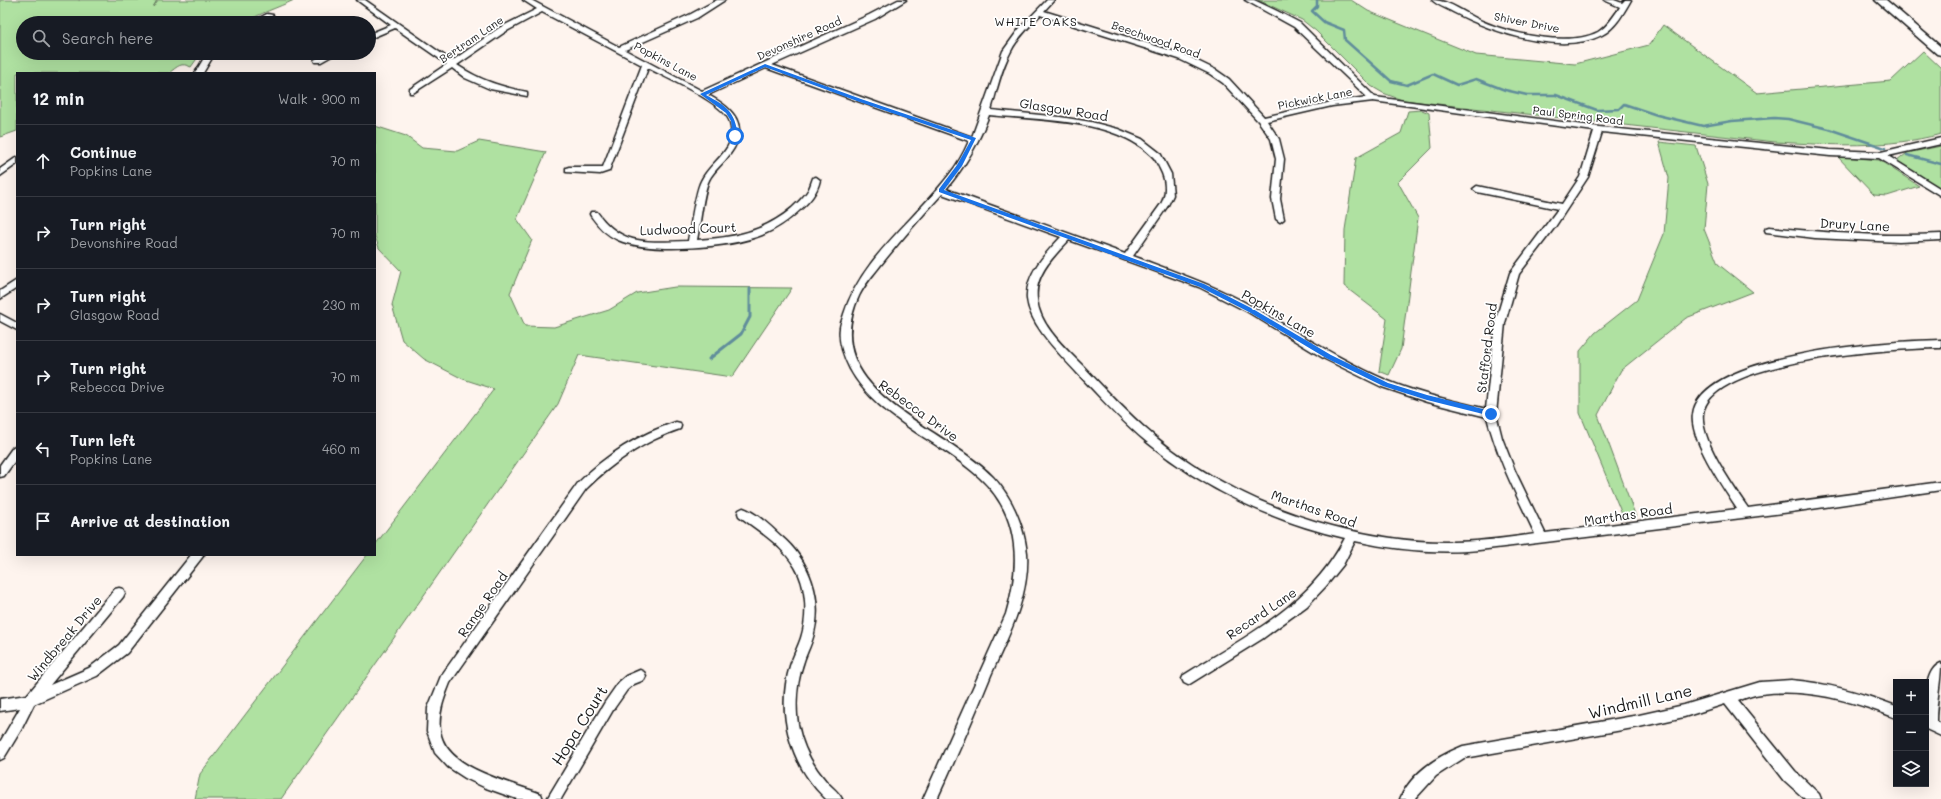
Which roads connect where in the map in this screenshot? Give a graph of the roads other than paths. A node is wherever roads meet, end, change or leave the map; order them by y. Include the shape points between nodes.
1 (360, 0) edge
2 (526, 0) edge
3 (722, 0) edge
4 (903, 0) edge
5 (1051, 0) edge
6 (1248, 0) edge
7 (1436, 0) edge
8 (1607, 0) edge
9 (1880, 0) edge
10 (1626, 3) edge
11 (542, 9) junction
12 (1039, 12) junction
13 (396, 25) junction
14 (376, 34) edge
15 (618, 50) junction
16 (1941, 52) edge
17 (207, 60) edge
18 (646, 64) junction
19 (453, 65) junction
20 (765, 65) junction
21 (200, 72) edge
22 (413, 91) dead end
23 (524, 94) dead end
24 (703, 94) junction
25 (1373, 99) junction
26 (986, 112) junction
27 (1262, 120) junction
28 (1599, 129) junction
29 (974, 140) junction
30 (1941, 141) edge
31 (1881, 155) junction
32 (16, 161) edge
33 (569, 170) dead end
34 (0, 173) edge
35 (816, 180) dead end
36 (1477, 189) dead end
37 (941, 190) junction
38 (1941, 194) edge
39 (1563, 207) junction
40 (594, 214) dead end
41 (1280, 219) dead end
42 (1769, 230) dead end
43 (1066, 237) junction
44 (1941, 237) edge
45 (692, 243) junction
46 (1128, 258) junction
47 (16, 284) edge
48 (0, 296) edge
49 (0, 317) edge
50 (16, 326) edge
51 (1941, 344) edge
52 (1491, 414) junction
53 (676, 426) dead end
54 (16, 451) edge
55 (0, 473) edge
56 (1941, 486) edge
57 (1745, 512) junction
58 (743, 513) dead end
59 (1351, 537) junction
60 (1542, 538) junction
61 (197, 556) edge
62 (119, 593) dead end
63 (1941, 669) edge
64 (640, 676) dead end
65 (1188, 678) dead end
66 (1728, 698) junction
67 (30, 700) junction
68 (0, 705) edge
69 (1893, 711) edge
70 (1932, 726) edge
71 (0, 754) edge
72 (536, 799) edge
73 (554, 799) edge
74 (836, 799) edge
75 (930, 799) edge
76 (1407, 799) edge
77 (1814, 799) edge

1 - 13 street
2 - 11 street, Popkins Lane
3 - 15 street via 694,16
4 - 20 street, Devonshire Road via 872,17
5 - 12 street, Rebecca Drive
6 - 25 street via 1275,12 1297,26
7 - 10 street, Shiver Drive via 1494,28 1558,40 1599,34
8 - 10 street
9 - 16 main road
11 - 15 street, Popkins Lane
11 - 19 street, Bertram Lane via 502,30
12 - 26 street, Rebecca Drive via 1008,51 999,70
12 - 27 street, Beechwood Road via 1164,50 1198,64 1226,81
13 - 14 street
13 - 19 street
15 - 18 street, Popkins Lane
17 - 21 street
18 - 24 street, Popkins Lane
18 - 33 street via 606,169
19 - 22 street, Bertram Lane
19 - 23 street via 482,83
20 - 24 street, Devonshire Road
20 - 29 street
24 - 45 street, Popkins Lane via 728,112 734,121 736,132 727,153 704,182
25 - 27 street, Pickwick Lane via 1332,104
25 - 28 street, Paul Spring Road
26 - 29 street, Rebecca Drive
26 - 46 street, Glasgow Road via 1099,126 1134,138 1155,153 1166,170 1169,195 1164,207
27 - 41 street, Beechwood Road via 1274,136 1278,148 1280,159 1276,199
28 - 31 street, Paul Spring Road via 1830,153
28 - 39 street, Stafford Road via 1584,177
29 - 37 street, Rebecca Drive via 960,166
30 - 31 street, Paul Spring Road
31 - 38 street
32 - 34 street
35 - 45 street, Ludwood Court via 810,196 791,215 770,229 738,240
36 - 39 street
37 - 43 street, Popkins Lane
37 - 75 street, Rebecca Drive via 861,285 850,306 845,327 848,358 863,384 885,404 983,473 1005,500 1018,533 1021,571 1014,609
39 - 52 street, Stafford Road via 1511,281 1500,323
40 - 45 street, Ludwood Court via 605,230 627,241 649,244
42 - 44 street, Drury Lane via 1899,239
43 - 46 street, Popkins Lane
43 - 59 street, Marthas Road via 1038,269 1032,284 1031,302 1046,331 1096,386 1162,449 1204,477 1273,510
46 - 52 street, Popkins Lane via 1217,292 1328,356 1386,384 1427,398
47 - 48 street
49 - 50 street
51 - 57 street via 1877,346 1789,361 1744,373 1711,391 1698,413 1701,438
52 - 60 street, Stafford Road via 1510,471
53 - 72 street, Range Road via 645,438 582,486 445,680 437,700 433,721 435,738 442,753 452,764 470,775
54 - 55 street
56 - 57 street, Marthas Road
57 - 60 street, Marthas Road
58 - 74 street via 788,549 800,564 808,585 811,618 809,632 795,670 790,715 802,758 818,783
59 - 60 street, Marthas Road via 1442,547 1482,546
59 - 65 street, Recard Lane via 1336,566 1303,603
61 - 67 street, Windbreak Drive via 123,649 93,672
62 - 67 street, Windbreak Drive
63 - 70 street via 1931,692
64 - 73 street, Hopa Court via 630,680 618,692
66 - 69 street, Windmill Lane via 1760,688 1791,686 1814,688 1862,699
66 - 76 street, Windmill Lane via 1639,721 1463,752 1443,760 1427,773
66 - 77 street via 1790,776
67 - 68 street, Windbreak Drive
67 - 71 street, Windbreak Drive

